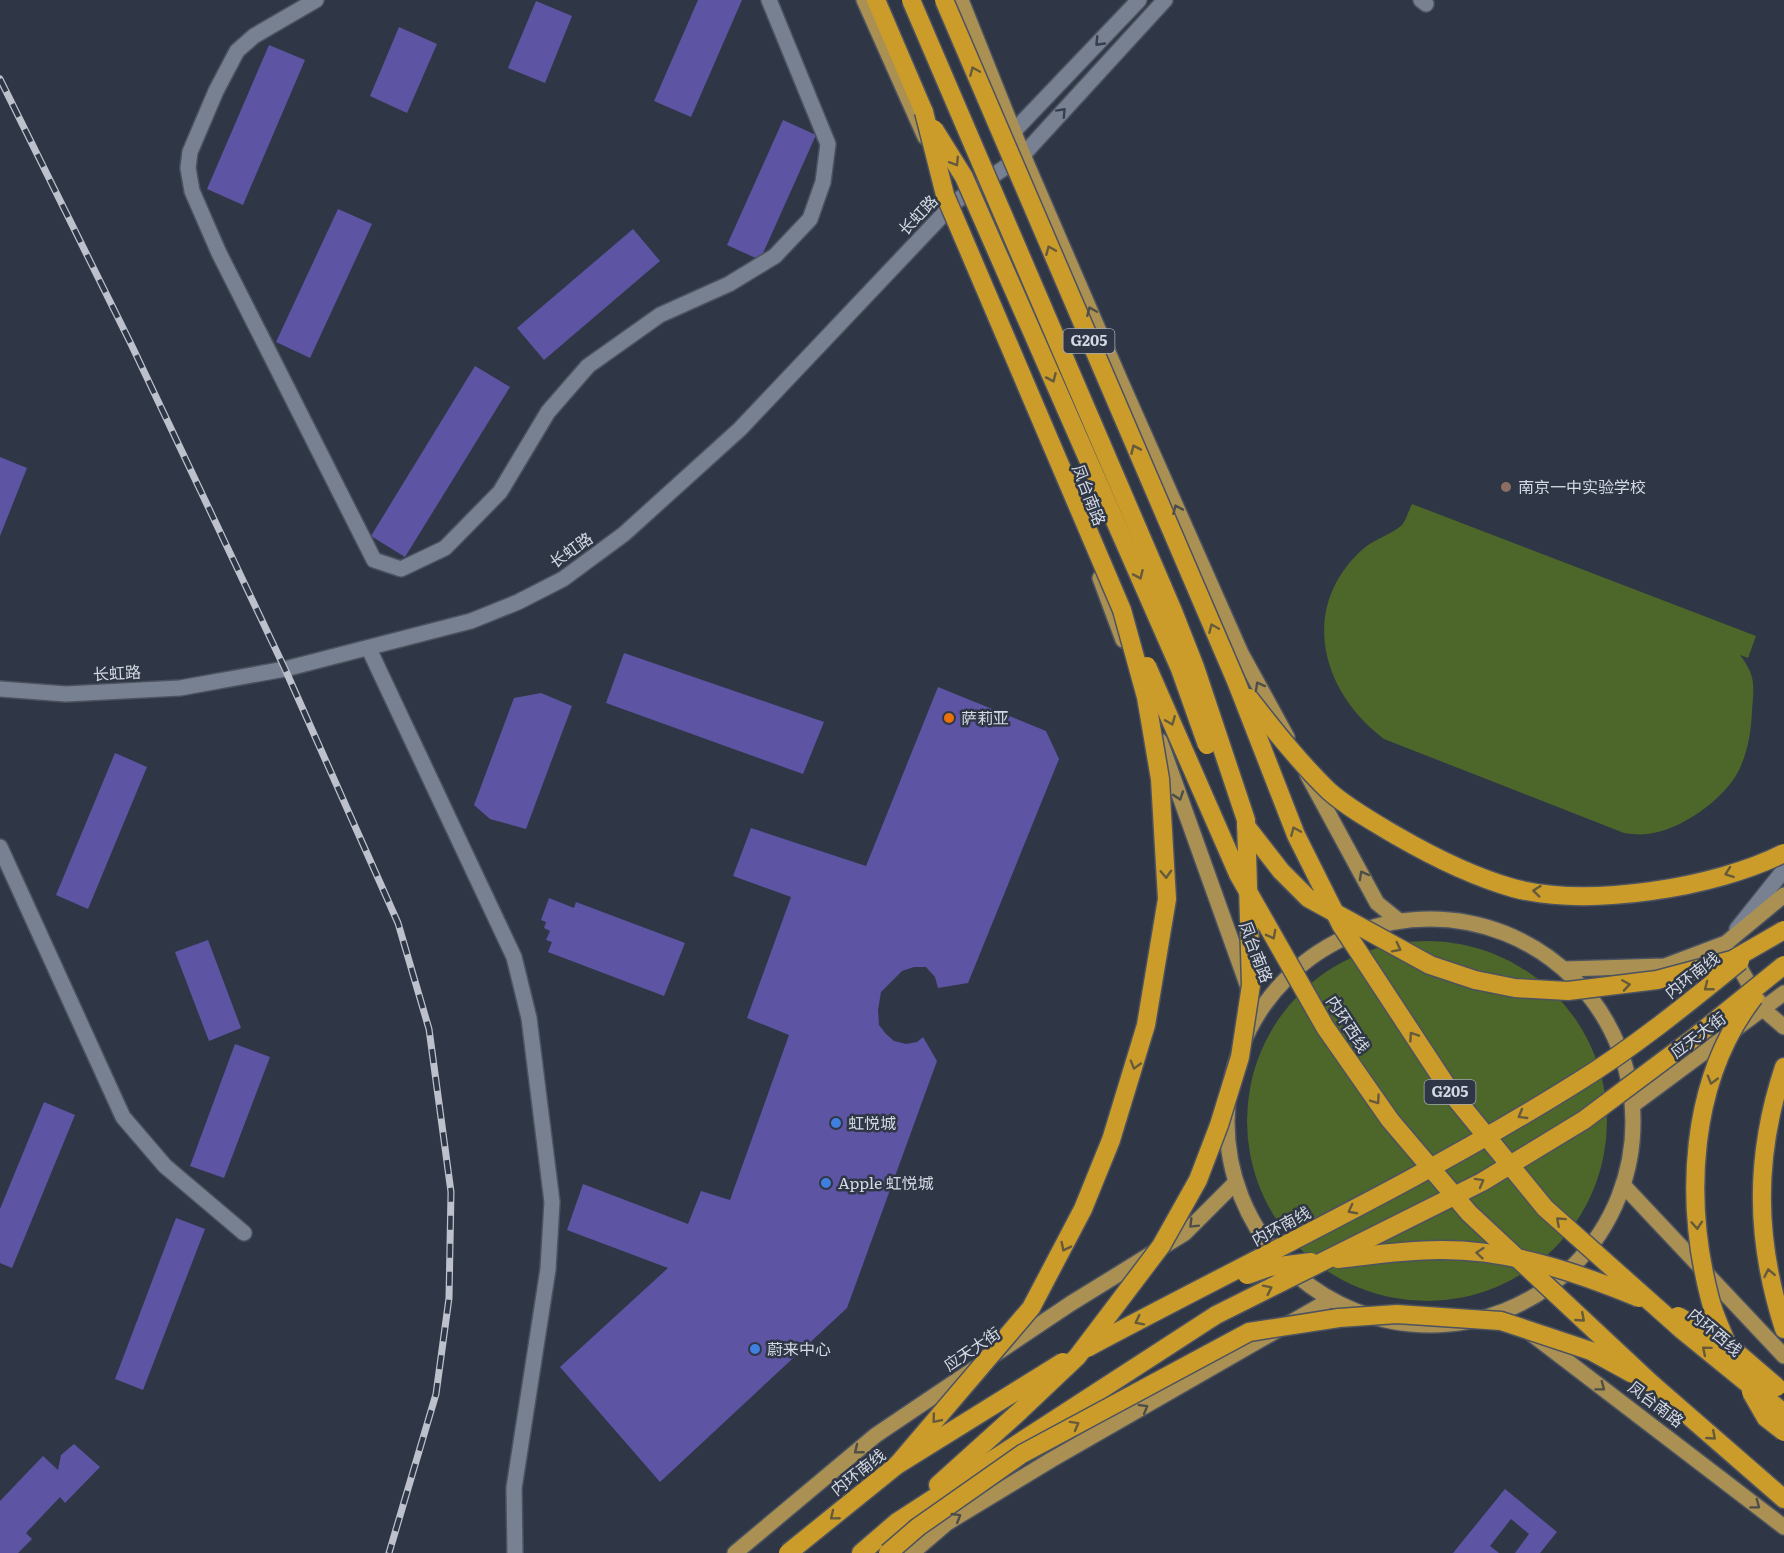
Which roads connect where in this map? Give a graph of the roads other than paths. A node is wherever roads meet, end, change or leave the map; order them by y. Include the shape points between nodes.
1 (316, 0) edge
2 (769, 0) edge
3 (864, 0) edge
4 (876, 0) edge
5 (911, 0) edge
6 (944, 0) edge
7 (961, 0) edge
8 (1139, 0) edge
9 (1165, 0) edge
10 (924, 112) junction
11 (1014, 131) junction
12 (1023, 155) junction
13 (955, 202) junction
14 (1122, 610) junction
15 (369, 649) junction
16 (1236, 681) junction
17 (0, 690) edge
18 (0, 847) edge
19 (1784, 853) edge
20 (1784, 870) edge
21 (1784, 895) edge
22 (1398, 920) junction
23 (1784, 922) edge
24 (1784, 930) edge
25 (1726, 943) junction
26 (1784, 958) edge
27 (1784, 966) edge
28 (1565, 969) junction
29 (1784, 993) edge
30 (1763, 1009) junction
31 (1258, 1012) junction
32 (1784, 1027) edge
33 (1784, 1067) edge
34 (1633, 1105) junction
35 (1234, 1183) junction
36 (1624, 1186) junction
37 (244, 1233) dead end
38 (1191, 1294) junction
39 (1329, 1301) junction
40 (1504, 1313) junction
41 (1784, 1329) edge
42 (1784, 1356) edge
43 (1652, 1384) junction
44 (1784, 1393) edge
45 (1784, 1413) edge
46 (1784, 1432) edge
47 (897, 1465) junction
48 (1784, 1498) edge
49 (897, 1522) junction
50 (1784, 1527) edge
51 (515, 1553) edge
52 (735, 1553) edge
53 (788, 1553) edge
54 (861, 1553) edge
55 (888, 1553) edge
56 (912, 1553) edge

1 - 2 street via 254,36 237,51 190,152 188,168 192,191 219,253 374,560 401,569 445,548 500,492 548,412 588,366 660,315 729,284 775,256 810,219 823,182 828,144
3 - 13 main road, 凤台南路
4 - 10 highway
5 - 49 highway, bridge via 1195,667 1246,820 1251,985 1240,1057 1219,1125 1198,1180 1161,1246 1077,1357
16 -> 6 highway, G205, bridge
7 - 11 main road
8 -> 11 street
12 -> 9 street, 长虹路
10 - 14 highway, bridge via 945,195
10 -> 24 highway, bridge via 969,188 1180,669 1228,803 1281,871 1308,898 1430,965 1515,988 1568,991 1657,980 1732,960
11 - 12 main road
12 - 13 street, 长虹路
22 -> 12 main road via 1377,903 1241,653
13 - 15 street, 长虹路 via 740,429 624,534 563,579 519,602 471,621
13 -> 31 main road, 凤台南路 via 1087,544
14 -> 43 highway, 内环西线, bridge via 1238,874 1325,1028 1390,1120 1469,1213
14 -> 47 highway, bridge via 1146,697 1160,778 1165,838 1167,899 1146,1024 1111,1140 1059,1260 1031,1308
15 - 17 street, 长虹路 via 180,688 66,694
15 - 51 street via 514,957 529,1018 552,1202 548,1269 513,1488
19 -> 16 highway, bridge via 1713,879 1652,893 1580,896 1515,889 1451,867 1330,792 1276,733
45 -> 16 highway, 内环西线 / G205, bridge via 1682,1330 1545,1208 1452,1094 1341,925 1296,835
18 - 37 street via 123,1117 165,1166
20 - 25 street
21 - 25 main road
22 - 28 main road via 1443,918 1487,926 1528,943
22 - 31 main road via 1343,937 1295,969
23 -> 38 highway, 内环南线, bridge via 1746,957 1632,1046 1573,1086 1372,1199
25 - 28 main road via 1665,966
25 - 30 main road
26 -> 46 highway, bridge via 1746,1008 1716,1065 1701,1117 1695,1166 1697,1230 1710,1300 1734,1364 1766,1418
49 -> 27 highway, bridge via 1216,1315 1482,1182 1584,1120
28 - 34 main road via 1592,997 1612,1030 1626,1067
29 - 30 main road, 应天大街
30 - 32 main road
30 - 34 main road, 应天大街
31 - 35 main road via 1232,1078 1226,1125
41 -> 33 highway via 1763,1247 1761,1204 1763,1152
34 - 36 main road via 1632,1146
35 - 39 main road via 1255,1230 1287,1270
35 -> 52 main road, 应天大街 via 1185,1233 1070,1304 876,1436
36 - 40 main road via 1597,1240 1556,1283
36 - 42 main road
44 -> 38 highway, bridge via 1727,1344 1680,1317 1556,1267 1497,1255 1440,1250 1270,1267
38 -> 47 highway, 内环南线, bridge via 1037,1376
39 - 40 main road via 1385,1323 1445,1327
56 -> 39 main road via 947,1523 1041,1466
40 -> 50 main road, 凤台南路
43 -> 48 highway
55 -> 43 highway, bridge via 918,1527 1022,1454 1249,1332 1398,1314 1501,1321 1591,1351
47 -> 53 highway, 内环南线, bridge
49 - 54 highway

